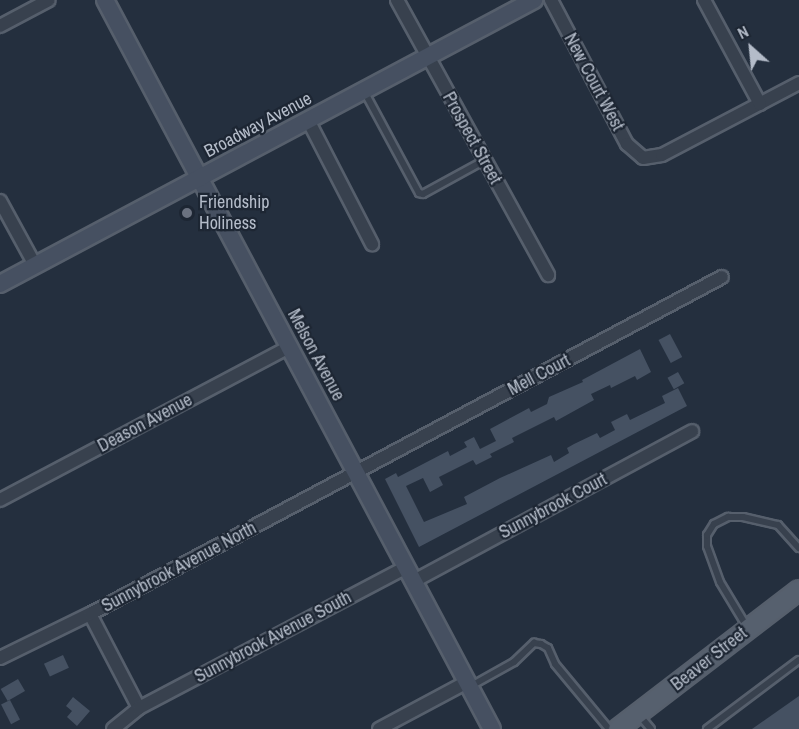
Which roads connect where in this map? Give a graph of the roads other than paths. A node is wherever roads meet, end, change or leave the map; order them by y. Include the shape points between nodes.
1 (49, 0) edge
2 (105, 0) edge
3 (397, 0) edge
4 (534, 0) edge
5 (551, 0) edge
6 (704, 0) edge
7 (0, 26) edge
8 (428, 56) junction
9 (799, 83) edge
10 (364, 90) junction
11 (760, 104) junction
12 (308, 120) junction
13 (485, 160) junction
14 (200, 178) junction
15 (0, 201) edge
16 (372, 244) dead end
17 (35, 265) junction
18 (548, 275) dead end
19 (722, 277) dead end
20 (0, 284) edge
21 (289, 347) junction
22 (692, 431) dead end
23 (356, 472) junction
24 (0, 500) edge
25 (799, 548) edge
26 (410, 574) junction
27 (799, 590) edge
28 (90, 614) junction
29 (748, 629) junction
30 (0, 658) edge
31 (799, 660) edge
32 (469, 684) junction
33 (139, 708) junction
34 (638, 714) junction
35 (113, 729) edge
36 (379, 729) edge
37 (492, 729) edge
38 (609, 729) edge
39 (618, 729) edge
40 (651, 729) edge
41 (707, 729) edge

1 - 7 street
2 - 14 street, Melson Avenue
3 - 8 street, Prospect Street
4 - 8 street, Broadway Avenue
5 - 11 street, New Court West via 627,144 643,158 662,155
6 - 11 street
8 - 10 street, Broadway Avenue
8 - 13 street, Prospect Street
9 - 11 street
10 - 12 street, Broadway Avenue
10 - 13 lane via 419,193
12 - 14 street, Broadway Avenue
12 - 16 street
13 - 18 street, Prospect Street
14 - 17 street, Broadway Avenue
14 - 21 street, Melson Avenue
15 - 17 street
17 - 20 street, Broadway Avenue
19 - 23 street, Mell Court
21 - 23 street, Melson Avenue
21 - 24 street, Deason Avenue
22 - 26 street, Sunnybrook Court
23 - 26 street, Melson Avenue
23 - 28 street, Sunnybrook Avenue North
25 - 29 lane via 778,525 743,517 728,517 714,524 707,546 720,582
26 - 32 street, Melson Avenue
26 - 33 street, Sunnybrook Avenue South
27 - 29 main road, Beaver Street
28 - 30 street, Sunnybrook Avenue North
28 - 33 street
29 - 34 main road, Beaver Street
31 - 41 lane
32 - 36 street
32 - 37 street, Melson Avenue
32 - 38 lane via 514,662 534,643 541,644
33 - 35 street, Sunnybrook Avenue South
34 - 39 main road, Beaver Street
34 - 40 lane

